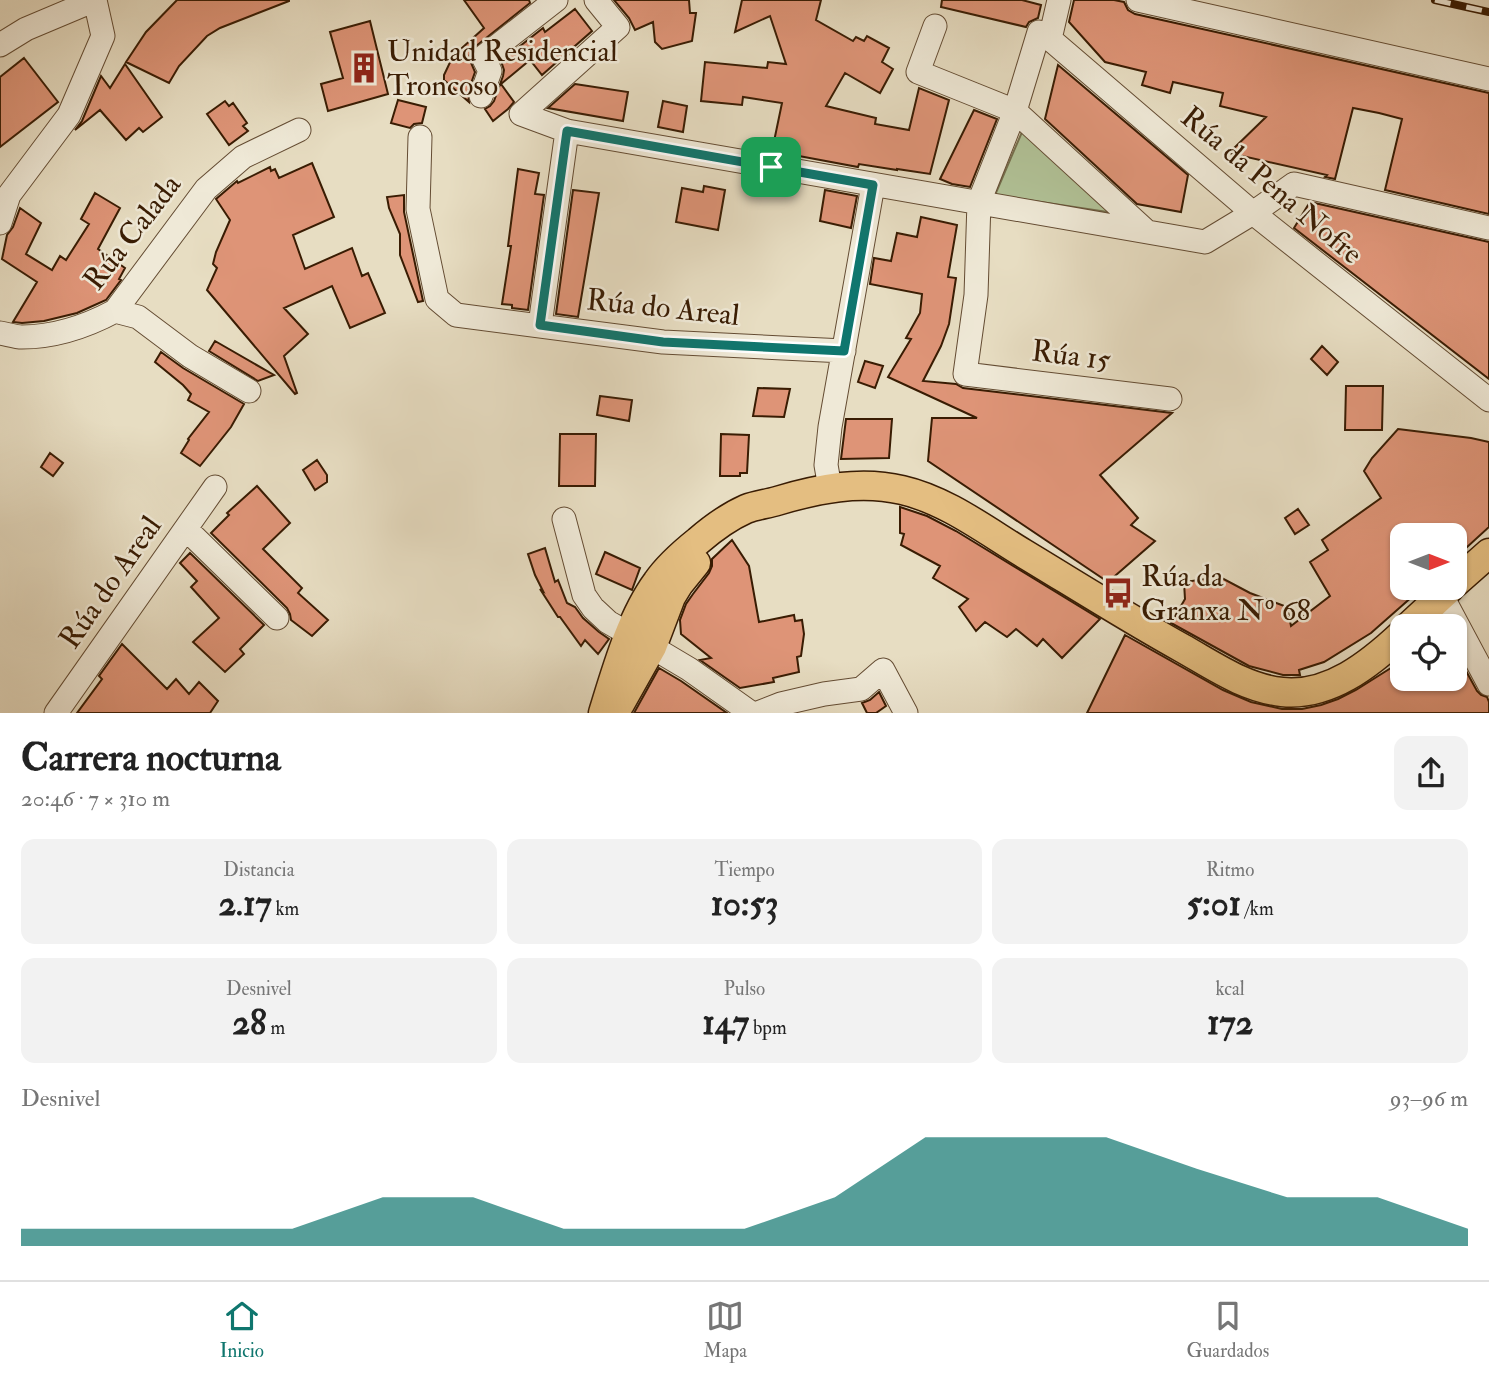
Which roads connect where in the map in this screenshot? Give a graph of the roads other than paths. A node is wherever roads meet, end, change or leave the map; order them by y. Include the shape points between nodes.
1 (95, 0) edge
2 (556, 0) edge
3 (596, 0) edge
4 (1059, 0) edge
5 (1138, 0) edge
6 (934, 26) dead end
7 (1050, 39) junction
8 (0, 45) edge
9 (1489, 79) edge
10 (481, 96) dead end
11 (1015, 111) junction
12 (299, 130) dead end
13 (567, 131) junction
14 (420, 136) dead end
15 (873, 185) junction
16 (979, 202) junction
17 (1253, 213) junction
18 (0, 223) edge
19 (1489, 228) edge
20 (1146, 231) junction
21 (115, 311) junction
22 (540, 325) junction
23 (0, 333) edge
24 (844, 351) junction
25 (249, 391) dead end
26 (1170, 399) dead end
27 (1489, 400) edge
28 (215, 487) dead end
29 (830, 488) junction
30 (564, 519) dead end
31 (186, 529) junction
32 (1489, 553) edge
33 (1467, 573) edge
34 (1437, 600) edge
35 (1454, 600) edge
36 (1422, 614) edge
37 (277, 618) dead end
38 (640, 641) junction
39 (1390, 644) edge
40 (1489, 684) edge
41 (838, 703) edge
42 (56, 713) edge
43 (603, 713) edge
44 (615, 713) edge
45 (751, 713) edge
46 (758, 713) edge
47 (906, 713) edge

1 - 8 street
1 - 18 street via 103,36 69,115 9,195
2 - 10 street via 483,57 490,71
3 - 13 street via 618,27 521,114
4 - 7 street
5 - 9 street
6 - 11 street via 918,72
7 - 11 street via 1039,32
7 - 17 street, Rúa da Pena Nofre
11 - 16 street
11 - 20 street
12 - 21 street, Rúa Calada via 243,157 206,189
13 - 15 street
13 - 22 street
14 - 22 street, Rúa do Areal via 418,209 437,299 456,315
15 - 16 street
15 - 24 street
16 - 20 street
16 - 26 street, Rúa 15 via 976,295 965,374
17 - 19 street via 1294,184
17 - 20 street via 1205,242
17 - 27 street, Rúa da Pena Nofre
21 - 23 street, Rúa Calada via 60,333 20,337
21 - 25 street via 138,317 190,356
22 - 24 street, Rúa do Areal via 663,342
24 - 29 street via 830,426
28 - 31 street, Rúa do Areal
29 - 38 main road via 769,503 727,534 678,584
29 - 39 main road via 889,488 947,508 1244,684 1285,693 1306,692 1345,678
30 - 38 street via 584,595 608,622
31 - 37 street
31 - 42 street, Rúa do Areal
32 - 33 main road
34 - 36 main road
35 - 40 street
38 - 43 main road
38 - 44 main road
38 - 45 street
41 - 46 street via 781,704
41 - 47 street via 883,670

